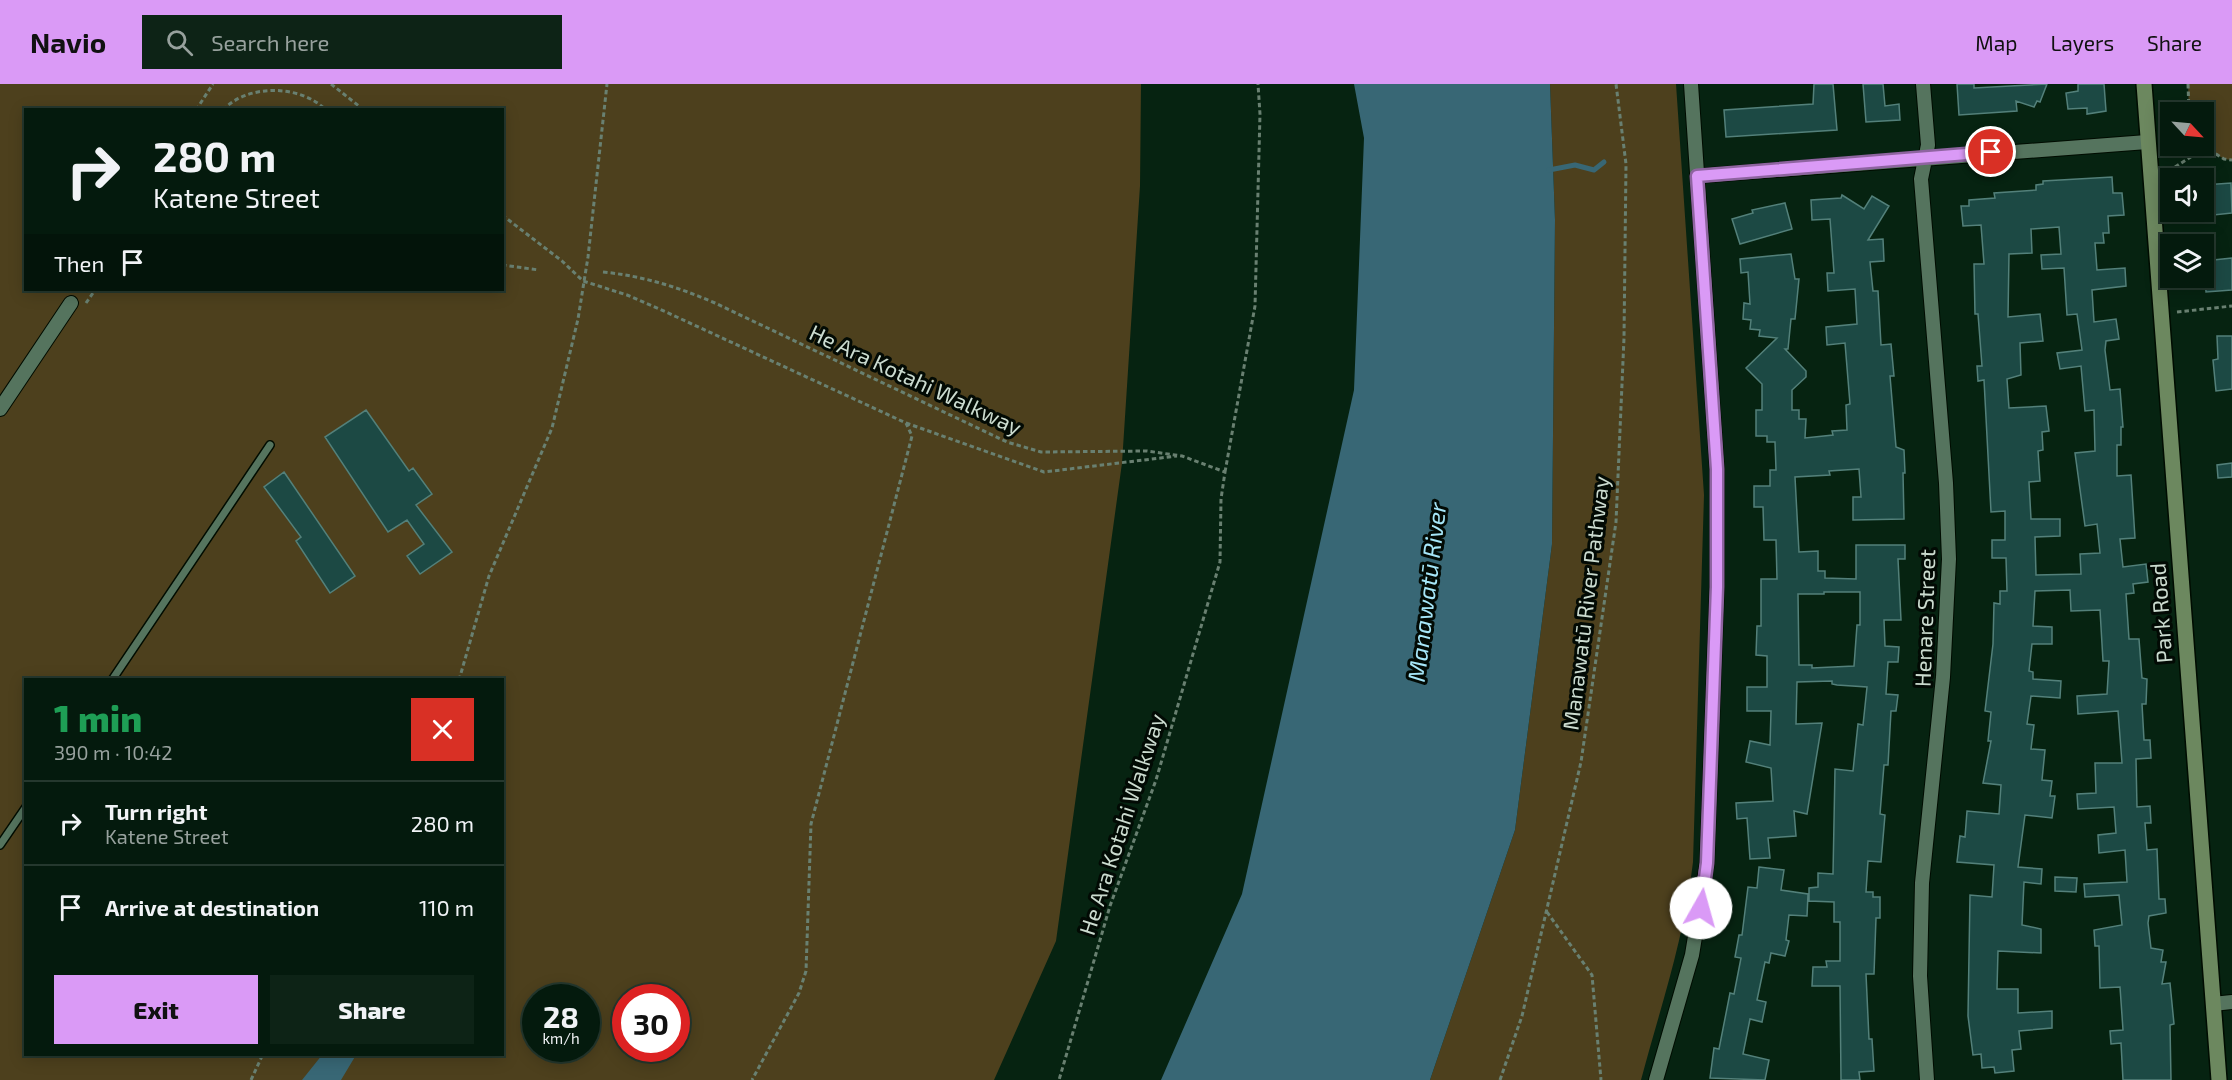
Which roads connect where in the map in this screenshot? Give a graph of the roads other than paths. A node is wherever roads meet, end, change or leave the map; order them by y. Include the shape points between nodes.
1 (1691, 84) edge
2 (1923, 84) edge
3 (2144, 84) edge
4 (2147, 142) junction
5 (1924, 158) junction
6 (1697, 176) junction
7 (71, 303) dead end
8 (0, 409) edge
9 (270, 445) dead end
10 (113, 678) edge
11 (24, 810) edge
12 (0, 845) edge
13 (2232, 1002) edge
14 (2213, 1004) junction
15 (1656, 1080) edge
16 (1927, 1080) edge
17 (2219, 1080) edge

1 - 6 street
2 - 5 street, Henare Street via 1928,145
3 - 4 main road, Park Road
4 - 5 street
4 - 14 main road, Park Road
5 - 6 street
5 - 16 street, Henare Street via 1921,179 1949,559 1944,677 1921,893 1920,976
6 - 15 street via 1717,469 1707,863 1692,955
7 - 8 street
9 - 10 lane
11 - 12 lane
13 - 14 street
14 - 17 main road, Park Road

